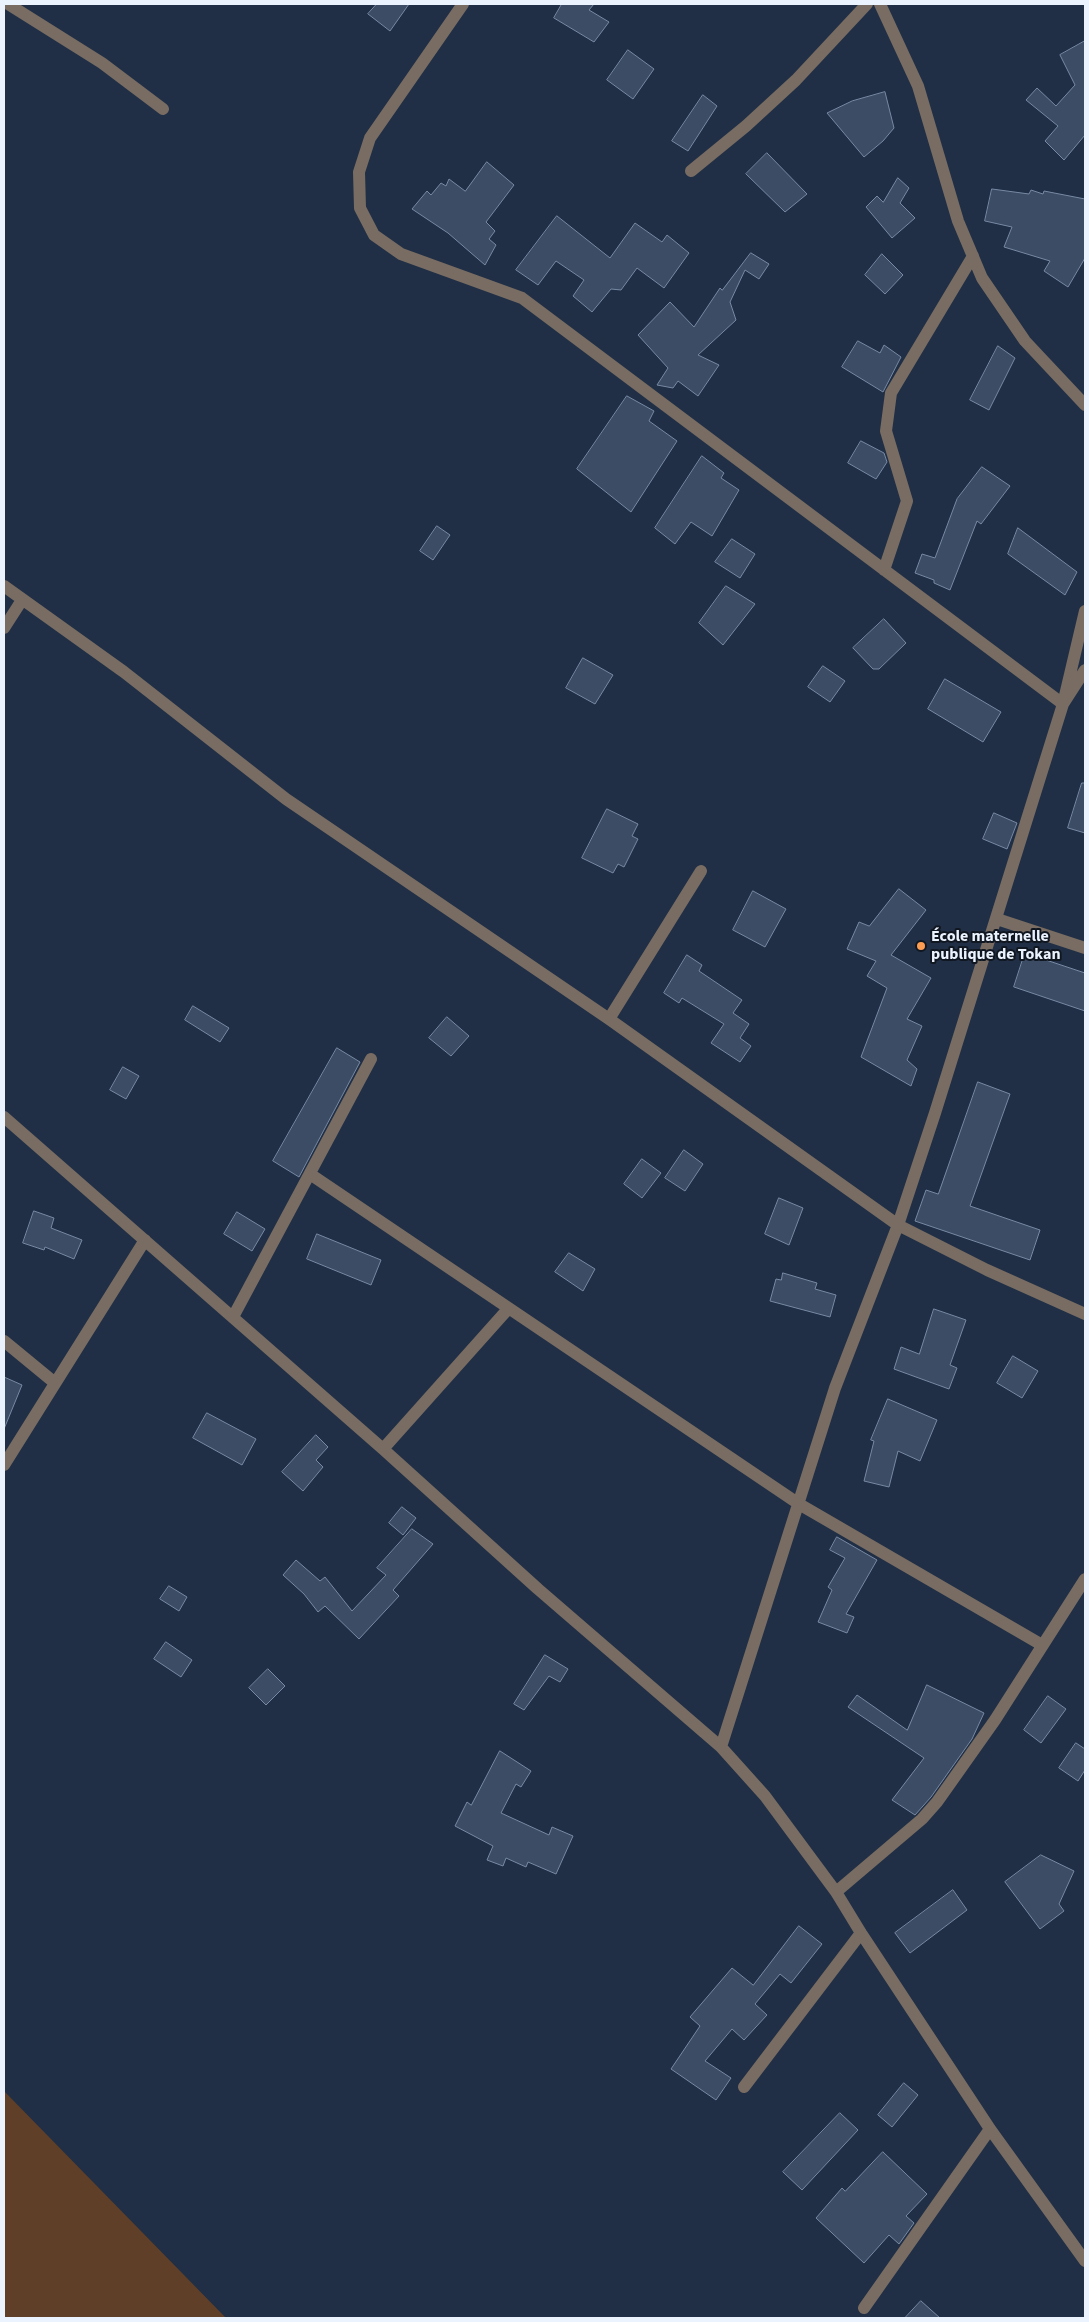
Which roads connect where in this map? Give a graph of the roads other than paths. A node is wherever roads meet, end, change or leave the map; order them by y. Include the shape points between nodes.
1 (8, 4) edge
2 (463, 4) edge
3 (867, 4) edge
4 (880, 4) edge
5 (163, 109) dead end
6 (691, 171) dead end
7 (973, 256) junction
8 (1085, 405) edge
9 (884, 570) junction
10 (4, 586) edge
11 (22, 600) junction
12 (1085, 611) edge
13 (4, 628) edge
14 (1085, 670) edge
15 (1063, 704) junction
16 (701, 871) dead end
17 (997, 919) junction
18 (1085, 948) edge
19 (609, 1019) junction
20 (371, 1059) dead end
21 (4, 1117) edge
22 (310, 1174) junction
23 (898, 1224) junction
24 (145, 1240) junction
25 (508, 1309) junction
26 (1085, 1314) edge
27 (233, 1317) junction
28 (4, 1341) edge
29 (55, 1383) junction
30 (384, 1449) junction
31 (4, 1465) edge
32 (799, 1504) junction
33 (1085, 1579) edge
34 (1042, 1645) junction
35 (721, 1746) junction
36 (836, 1892) junction
37 (860, 1933) junction
38 (744, 2087) dead end
39 (990, 2129) junction
40 (1085, 2262) edge
41 (864, 2308) dead end

1 - 5 street via 102,63
2 - 9 street via 370,138 359,172 360,208 374,235 401,254 522,298
3 - 6 street via 796,80
4 - 7 street via 918,86 958,221
7 - 8 street via 982,278 1026,341
7 - 9 street via 890,393 886,431 907,501
9 - 15 street
10 - 11 street
11 - 13 street
11 - 19 street via 124,672 286,799
12 - 15 street
14 - 15 street
15 - 17 street
16 - 19 street
17 - 18 street
17 - 23 street
19 - 23 street
20 - 22 street
21 - 24 street
22 - 25 street
22 - 27 street
23 - 26 street via 987,1270
23 - 32 street via 835,1388
24 - 27 street
24 - 29 street
25 - 30 street
25 - 32 street
27 - 30 street
28 - 29 street
29 - 31 street
30 - 35 street via 538,1589
32 - 34 street
32 - 35 street
33 - 34 street
34 - 36 street via 995,1720 937,1802 922,1819
35 - 36 street via 765,1796
36 - 37 street
37 - 38 street
37 - 39 street
39 - 40 street
39 - 41 street

